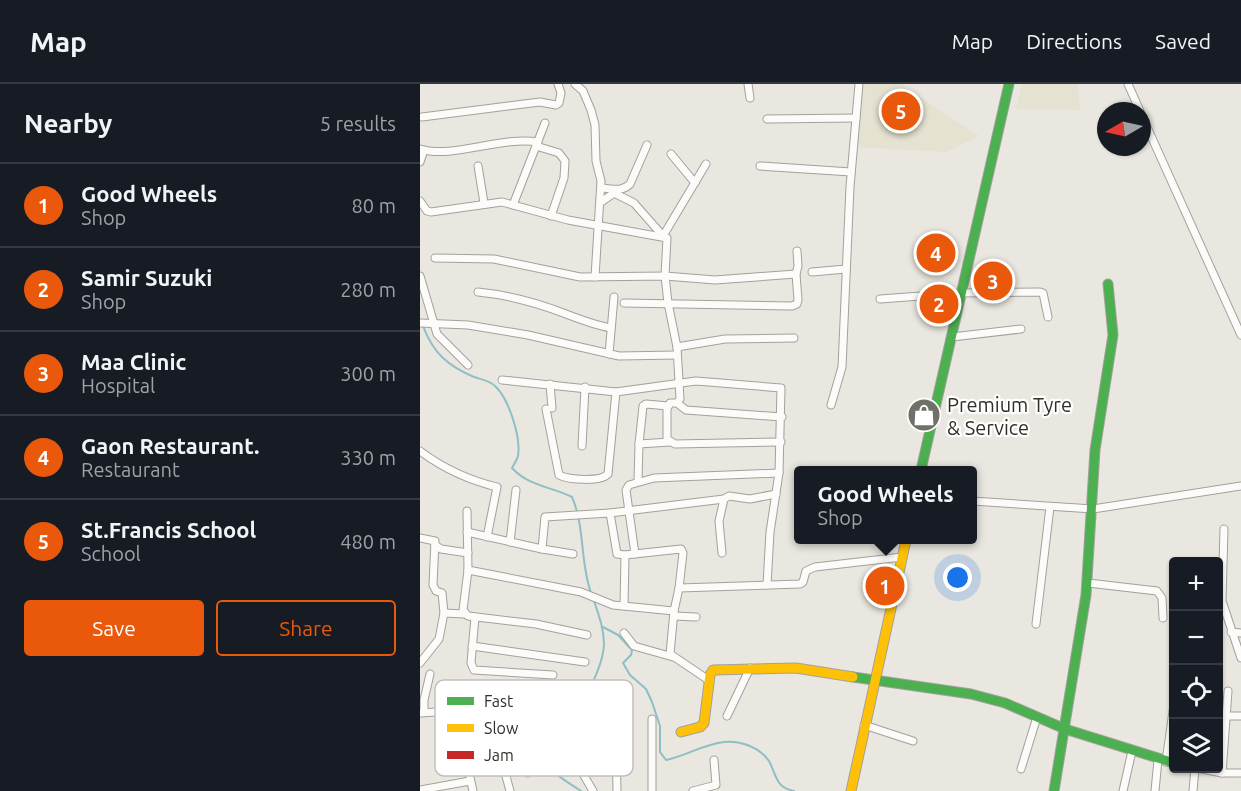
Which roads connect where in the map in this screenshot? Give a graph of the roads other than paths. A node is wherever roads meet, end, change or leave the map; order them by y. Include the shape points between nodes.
1 (558, 84) edge
2 (575, 84) edge
3 (748, 84) edge
4 (859, 84) edge
5 (1009, 84) edge
6 (1128, 84) edge
7 (750, 98) dead end
8 (1136, 102) edge
9 (422, 117) dead end
10 (856, 118) junction
11 (767, 119) dead end
12 (545, 123) dead end
13 (1151, 136) edge
14 (537, 144) junction
15 (647, 145) dead end
16 (422, 150) edge
17 (671, 154) dead end
18 (420, 162) edge
19 (706, 164) dead end
20 (760, 165) dead end
21 (478, 166) dead end
22 (851, 172) junction
23 (695, 183) junction
24 (602, 188) junction
25 (420, 201) edge
26 (601, 202) junction
27 (484, 203) junction
28 (513, 205) junction
29 (551, 216) junction
30 (598, 225) junction
31 (663, 236) junction
32 (797, 251) dead end
33 (435, 258) dead end
34 (846, 269) junction
35 (812, 272) dead end
36 (796, 274) junction
37 (420, 276) edge
38 (665, 276) junction
39 (595, 277) junction
40 (1108, 284) dead end
41 (478, 292) dead end
42 (962, 293) junction
43 (614, 297) dead end
44 (880, 299) dead end
45 (624, 303) dead end
46 (668, 303) junction
47 (1048, 317) dead end
48 (420, 323) edge
49 (431, 323) junction
50 (611, 328) junction
51 (1021, 329) dead end
52 (1241, 335) edge
53 (794, 338) dead end
54 (952, 338) junction
55 (677, 347) junction
56 (609, 354) junction
57 (677, 355) junction
58 (468, 364) dead end
59 (502, 380) dead end
60 (678, 383) junction
61 (549, 384) junction
62 (585, 387) junction
63 (616, 392) junction
64 (677, 403) junction
65 (831, 405) dead end
66 (668, 406) junction
67 (782, 417) junction
68 (670, 442) junction
69 (781, 442) junction
70 (639, 444) junction
71 (582, 446) dead end
72 (420, 451) edge
73 (922, 466) edge
74 (779, 473) junction
75 (638, 481) junction
76 (1241, 486) edge
77 (516, 490) dead end
78 (776, 494) junction
79 (724, 499) junction
80 (977, 501) edge
81 (1050, 507) junction
82 (1093, 509) junction
83 (629, 510) junction
84 (467, 511) dead end
85 (610, 513) junction
86 (1224, 529) dead end
87 (467, 532) junction
88 (487, 537) junction
89 (420, 538) edge
90 (510, 542) junction
91 (905, 544) edge
92 (435, 545) junction
93 (542, 549) junction
94 (468, 553) junction
95 (722, 553) dead end
96 (573, 554) dead end
97 (635, 554) junction
98 (625, 555) junction
99 (902, 557) junction
100 (468, 570) junction
101 (1088, 583) junction
102 (766, 585) junction
103 (679, 588) junction
104 (624, 606) junction
105 (444, 613) junction
106 (464, 614) junction
107 (674, 614) junction
108 (475, 617) junction
109 (696, 617) dead end
110 (1163, 618) dead end
111 (1036, 624) dead end
112 (624, 633) dead end
113 (1231, 633) junction
114 (1241, 633) edge
115 (587, 635) dead end
116 (472, 646) junction
117 (674, 657) junction
118 (1241, 658) edge
119 (585, 662) dead end
120 (420, 663) edge
121 (750, 668) junction
122 (430, 674) dead end
123 (553, 675) dead end
124 (874, 680) junction
125 (710, 681) junction
126 (1228, 691) dead end
127 (422, 713) edge
128 (727, 716) dead end
129 (1226, 716) junction
130 (1241, 716) edge
131 (1038, 717) junction
132 (652, 719) dead end
133 (1171, 719) edge
134 (864, 725) junction
135 (1065, 729) junction
136 (681, 732) dead end
137 (913, 741) dead end
138 (1132, 751) junction
139 (1223, 759) edge
140 (714, 760) dead end
141 (1166, 762) edge
142 (1022, 769) dead end
143 (1195, 773) edge
144 (1223, 773) edge
145 (1241, 773) edge
146 (469, 776) edge
147 (506, 776) edge
148 (584, 776) edge
149 (617, 776) edge
150 (470, 781) junction
151 (420, 790) edge
152 (473, 791) edge
153 (510, 791) edge
154 (593, 791) edge
155 (617, 791) edge
156 (652, 791) edge
157 (693, 791) edge
158 (851, 791) edge
159 (1054, 791) edge
160 (1123, 791) edge
161 (1155, 791) edge
162 (1193, 791) edge

1 - 9 street via 561,99 555,105 540,102
2 - 24 street via 583,91 593,118
3 - 7 street
4 - 10 street
5 - 42 street
6 - 8 street
10 - 11 street
10 - 22 street
12 - 14 street
13 - 52 street
14 - 16 street via 528,140 440,152
14 - 28 street
14 - 29 street via 559,153 565,161 564,178
15 - 24 street via 626,189
16 - 18 street
17 - 23 street
19 - 23 street
20 - 22 street
21 - 27 street
22 - 34 street
23 - 31 street
24 - 26 street
25 - 27 street via 431,212
26 - 30 street
26 - 31 street via 614,193 634,203
27 - 28 street
28 - 29 street
29 - 30 street
30 - 31 street
30 - 39 street
31 - 38 street via 668,241
32 - 36 street
33 - 39 street via 494,259
34 - 35 street
34 - 65 street via 842,367
36 - 38 street via 714,280
36 - 46 street via 798,300 792,306
37 - 49 street
38 - 39 street
38 - 46 street
40 - 82 street via 1113,335 1095,450
41 - 50 street via 510,296
42 - 44 street
42 - 47 street via 1040,292
42 - 54 street
43 - 50 street
45 - 46 street
46 - 55 street
48 - 49 street
49 - 56 street via 528,335
49 - 58 street
50 - 56 street
51 - 54 street
53 - 55 street via 725,339
54 - 73 street
55 - 57 street
56 - 57 street
57 - 60 street
59 - 61 street
60 - 63 street
60 - 64 street
60 - 67 street via 777,387 782,392
61 - 62 street
61 - 63 street via 559,475 573,479 602,479 608,474
62 - 63 street
62 - 71 street
64 - 66 street
64 - 67 street via 686,410
66 - 68 street
66 - 70 street via 643,406
67 - 69 street
68 - 69 street
68 - 70 street
69 - 74 street
70 - 75 street
72 - 88 street via 441,466 497,487
74 - 75 street
74 - 78 street
75 - 83 street via 626,487
76 - 82 street
77 - 90 street
78 - 79 street
78 - 102 street
79 - 83 street
79 - 95 street via 719,521
80 - 81 street
81 - 82 street
81 - 111 street
82 - 101 street
83 - 85 street
83 - 97 street
84 - 87 street
85 - 93 street via 545,516
85 - 98 street via 615,551
86 - 113 street via 1221,591
87 - 88 street
87 - 94 street
88 - 90 street
89 - 92 street via 433,539
90 - 93 street
91 - 99 street
92 - 94 street
92 - 105 street via 433,585 442,593
93 - 96 street
94 - 100 street
97 - 98 street
97 - 103 street via 681,549
98 - 104 street
99 - 102 street via 815,567 807,571 800,584
99 - 124 street
100 - 104 street via 581,592
100 - 106 street
101 - 110 street via 1157,591 1162,598
101 - 135 street
102 - 103 street
103 - 107 street
104 - 107 street
105 - 106 street
105 - 120 street via 439,639
106 - 108 street
107 - 109 street
107 - 117 street via 669,650
108 - 115 street
108 - 116 street
112 - 117 street via 634,646
113 - 114 street
113 - 118 street
116 - 119 street
116 - 123 street via 474,670
117 - 125 street
121 - 124 street via 796,668
121 - 125 street via 716,669 711,672
121 - 128 street
122 - 127 street
124 - 131 street via 986,697
124 - 134 street
125 - 136 street via 704,723
126 - 129 street
129 - 130 street
129 - 139 street
131 - 135 street
131 - 142 street
132 - 156 street
133 - 141 street
134 - 137 street
134 - 158 street
135 - 138 street
135 - 159 street
138 - 141 street
138 - 160 street
140 - 157 street via 716,785
141 - 161 street
143 - 162 street
144 - 145 street
146 - 150 street
147 - 153 street
148 - 154 street
149 - 155 street
150 - 151 street
150 - 152 street

